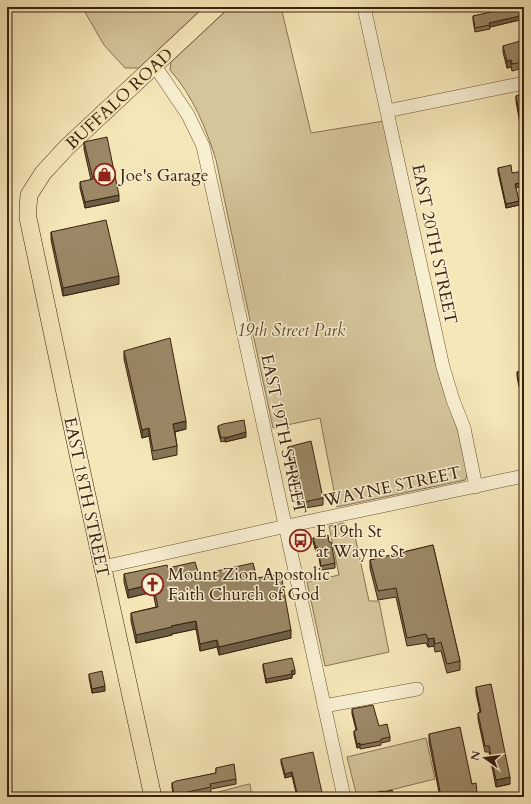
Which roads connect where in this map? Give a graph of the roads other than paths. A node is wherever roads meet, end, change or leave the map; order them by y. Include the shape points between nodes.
1 (217, 7) edge
2 (364, 7) edge
3 (155, 66) junction
4 (524, 83) edge
5 (387, 111) junction
6 (29, 195) joint
7 (524, 476) edge
8 (476, 487) junction
9 (286, 527) junction
10 (103, 568) junction
11 (417, 689) dead end
12 (324, 706) junction
13 (153, 797) edge
14 (344, 797) edge

1 - 3 main road, BUFFALO ROAD
2 - 5 street, EAST 20TH STREET
3 - 6 main road, BUFFALO ROAD via 67,148 43,173
3 - 9 street, EAST 19TH STREET via 188,115 203,146
4 - 5 street
5 - 8 street, EAST 20TH STREET via 443,367 464,428
6 - 10 main road, EAST 18TH STREET via 28,218
7 - 8 street, WAYNE STREET
8 - 9 street, WAYNE STREET
9 - 10 street, WAYNE STREET
9 - 12 street, EAST 19TH STREET
10 - 13 main road, EAST 18TH STREET
11 - 12 street
12 - 14 street, EAST 19TH STREET

